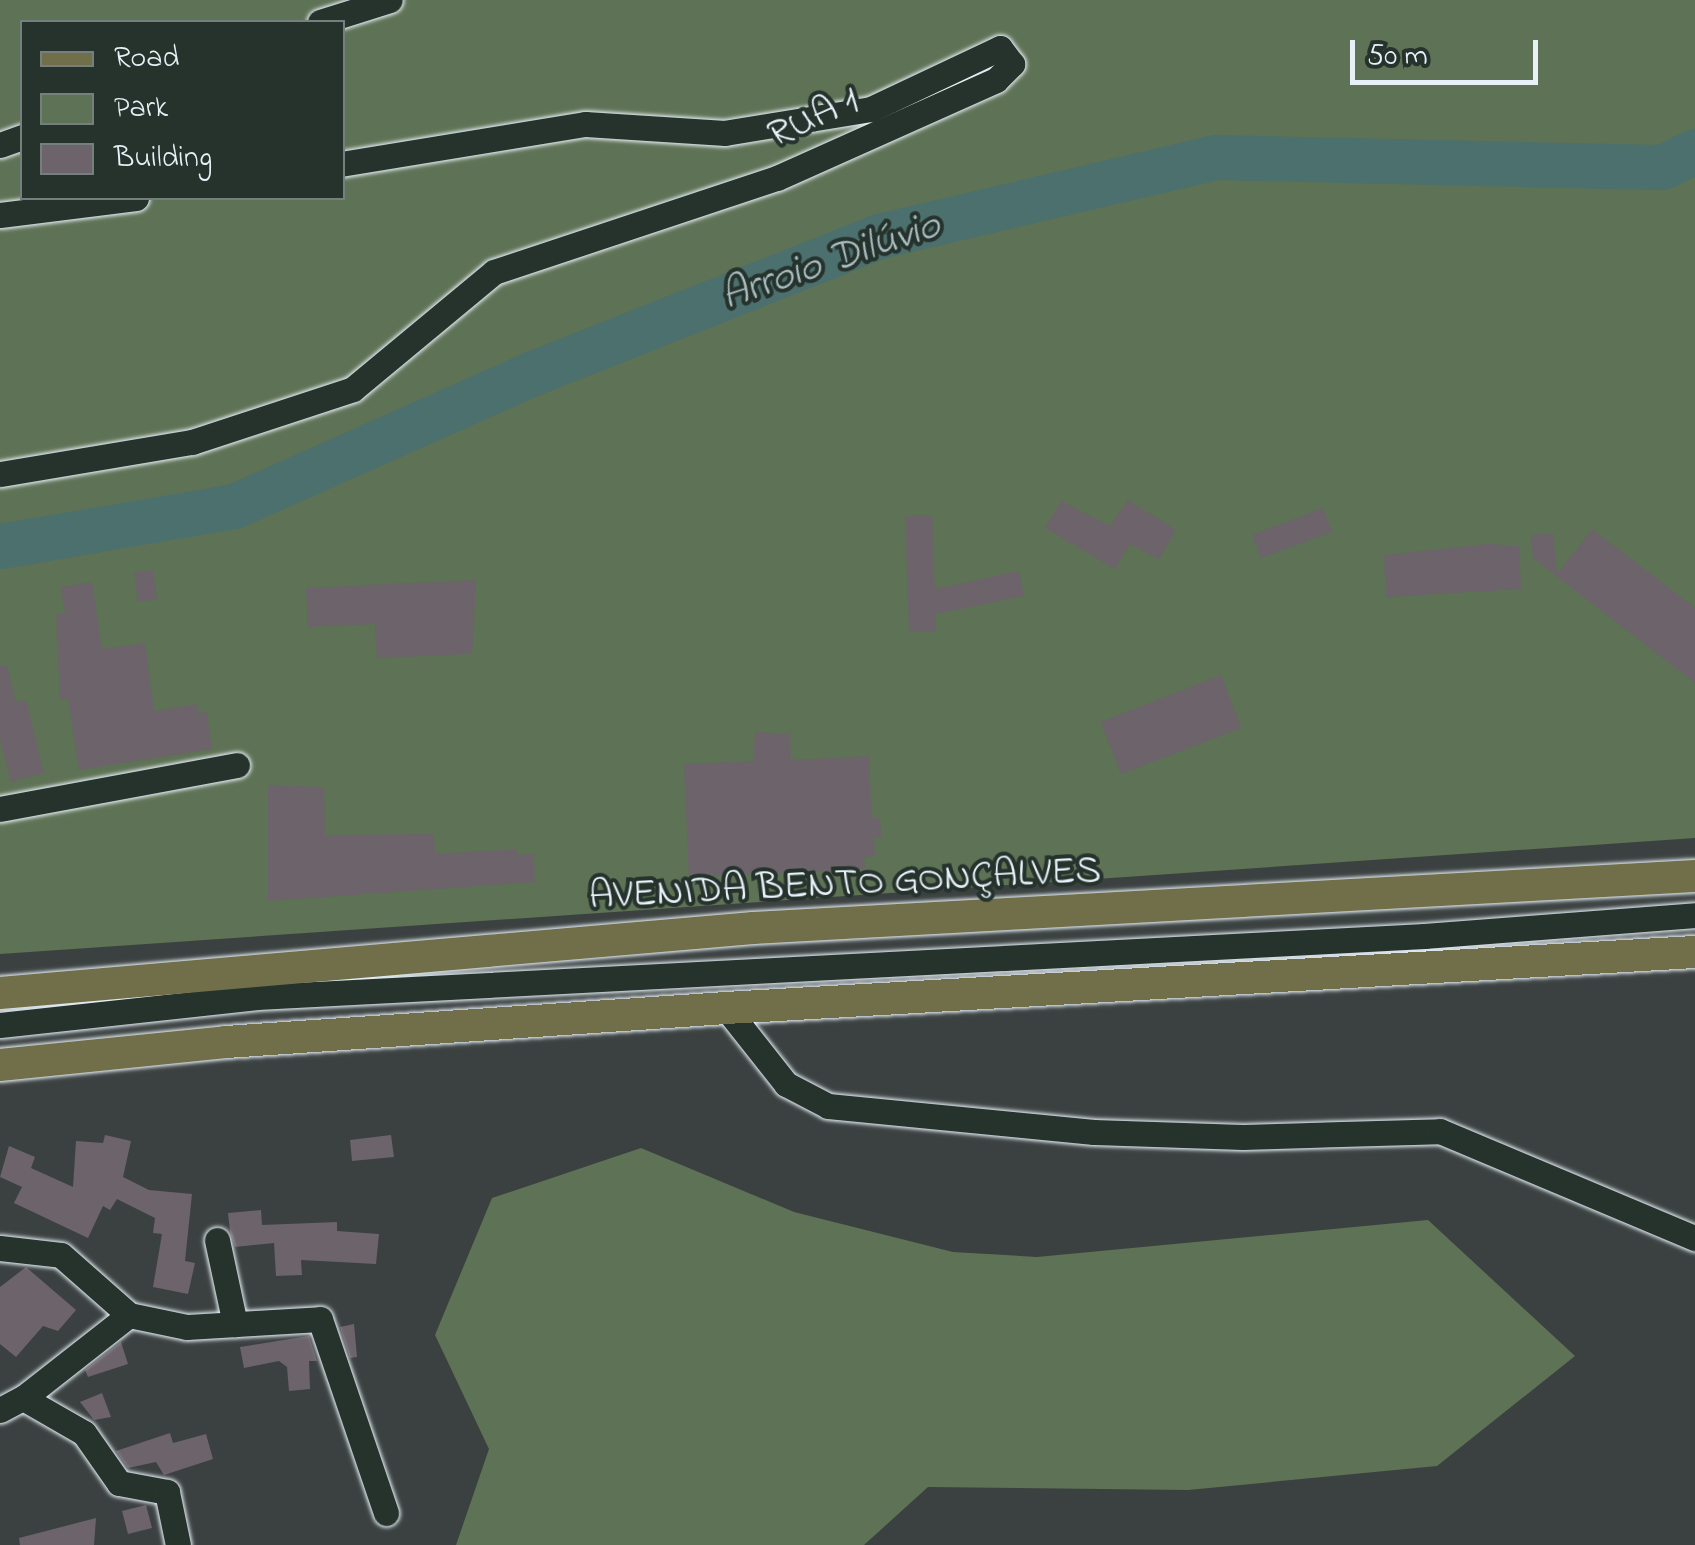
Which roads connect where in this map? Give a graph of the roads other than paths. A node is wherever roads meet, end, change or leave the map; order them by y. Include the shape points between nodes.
1 (390, 0) edge
2 (326, 20) edge
3 (345, 164) edge
4 (120, 200) edge
5 (0, 215) edge
6 (0, 474) edge
7 (236, 765) dead end
8 (0, 809) edge
9 (1695, 876) edge
10 (1695, 915) edge
11 (1695, 952) edge
12 (0, 992) edge
13 (354, 992) junction
14 (726, 1008) junction
15 (0, 1024) edge
16 (356, 1033) junction
17 (0, 1066) edge
18 (1695, 1238) edge
19 (216, 1240) dead end
20 (0, 1248) edge
21 (129, 1314) junction
22 (235, 1324) junction
23 (12, 1404) edge
24 (386, 1512) dead end
25 (178, 1545) edge

1 - 2 street
3 - 6 street, RUA 1 via 585,124 725,133 871,109 1000,48 1012,64 996,80 777,178 494,272 354,388 192,442
4 - 5 street
7 - 8 street
9 - 12 main road, AVENIDA BENTO GONÇALVES via 753,928
10 - 13 street via 1424,936
11 - 14 main road
13 - 15 street
13 - 16 street
14 - 16 main road
14 - 18 street via 786,1084 828,1106 1094,1132 1243,1137 1440,1131
16 - 17 main road
19 - 22 street
20 - 21 street via 61,1255
21 - 22 street via 187,1326
21 - 23 street
22 - 24 street via 320,1318
23 - 25 street via 84,1432 119,1483 167,1492

